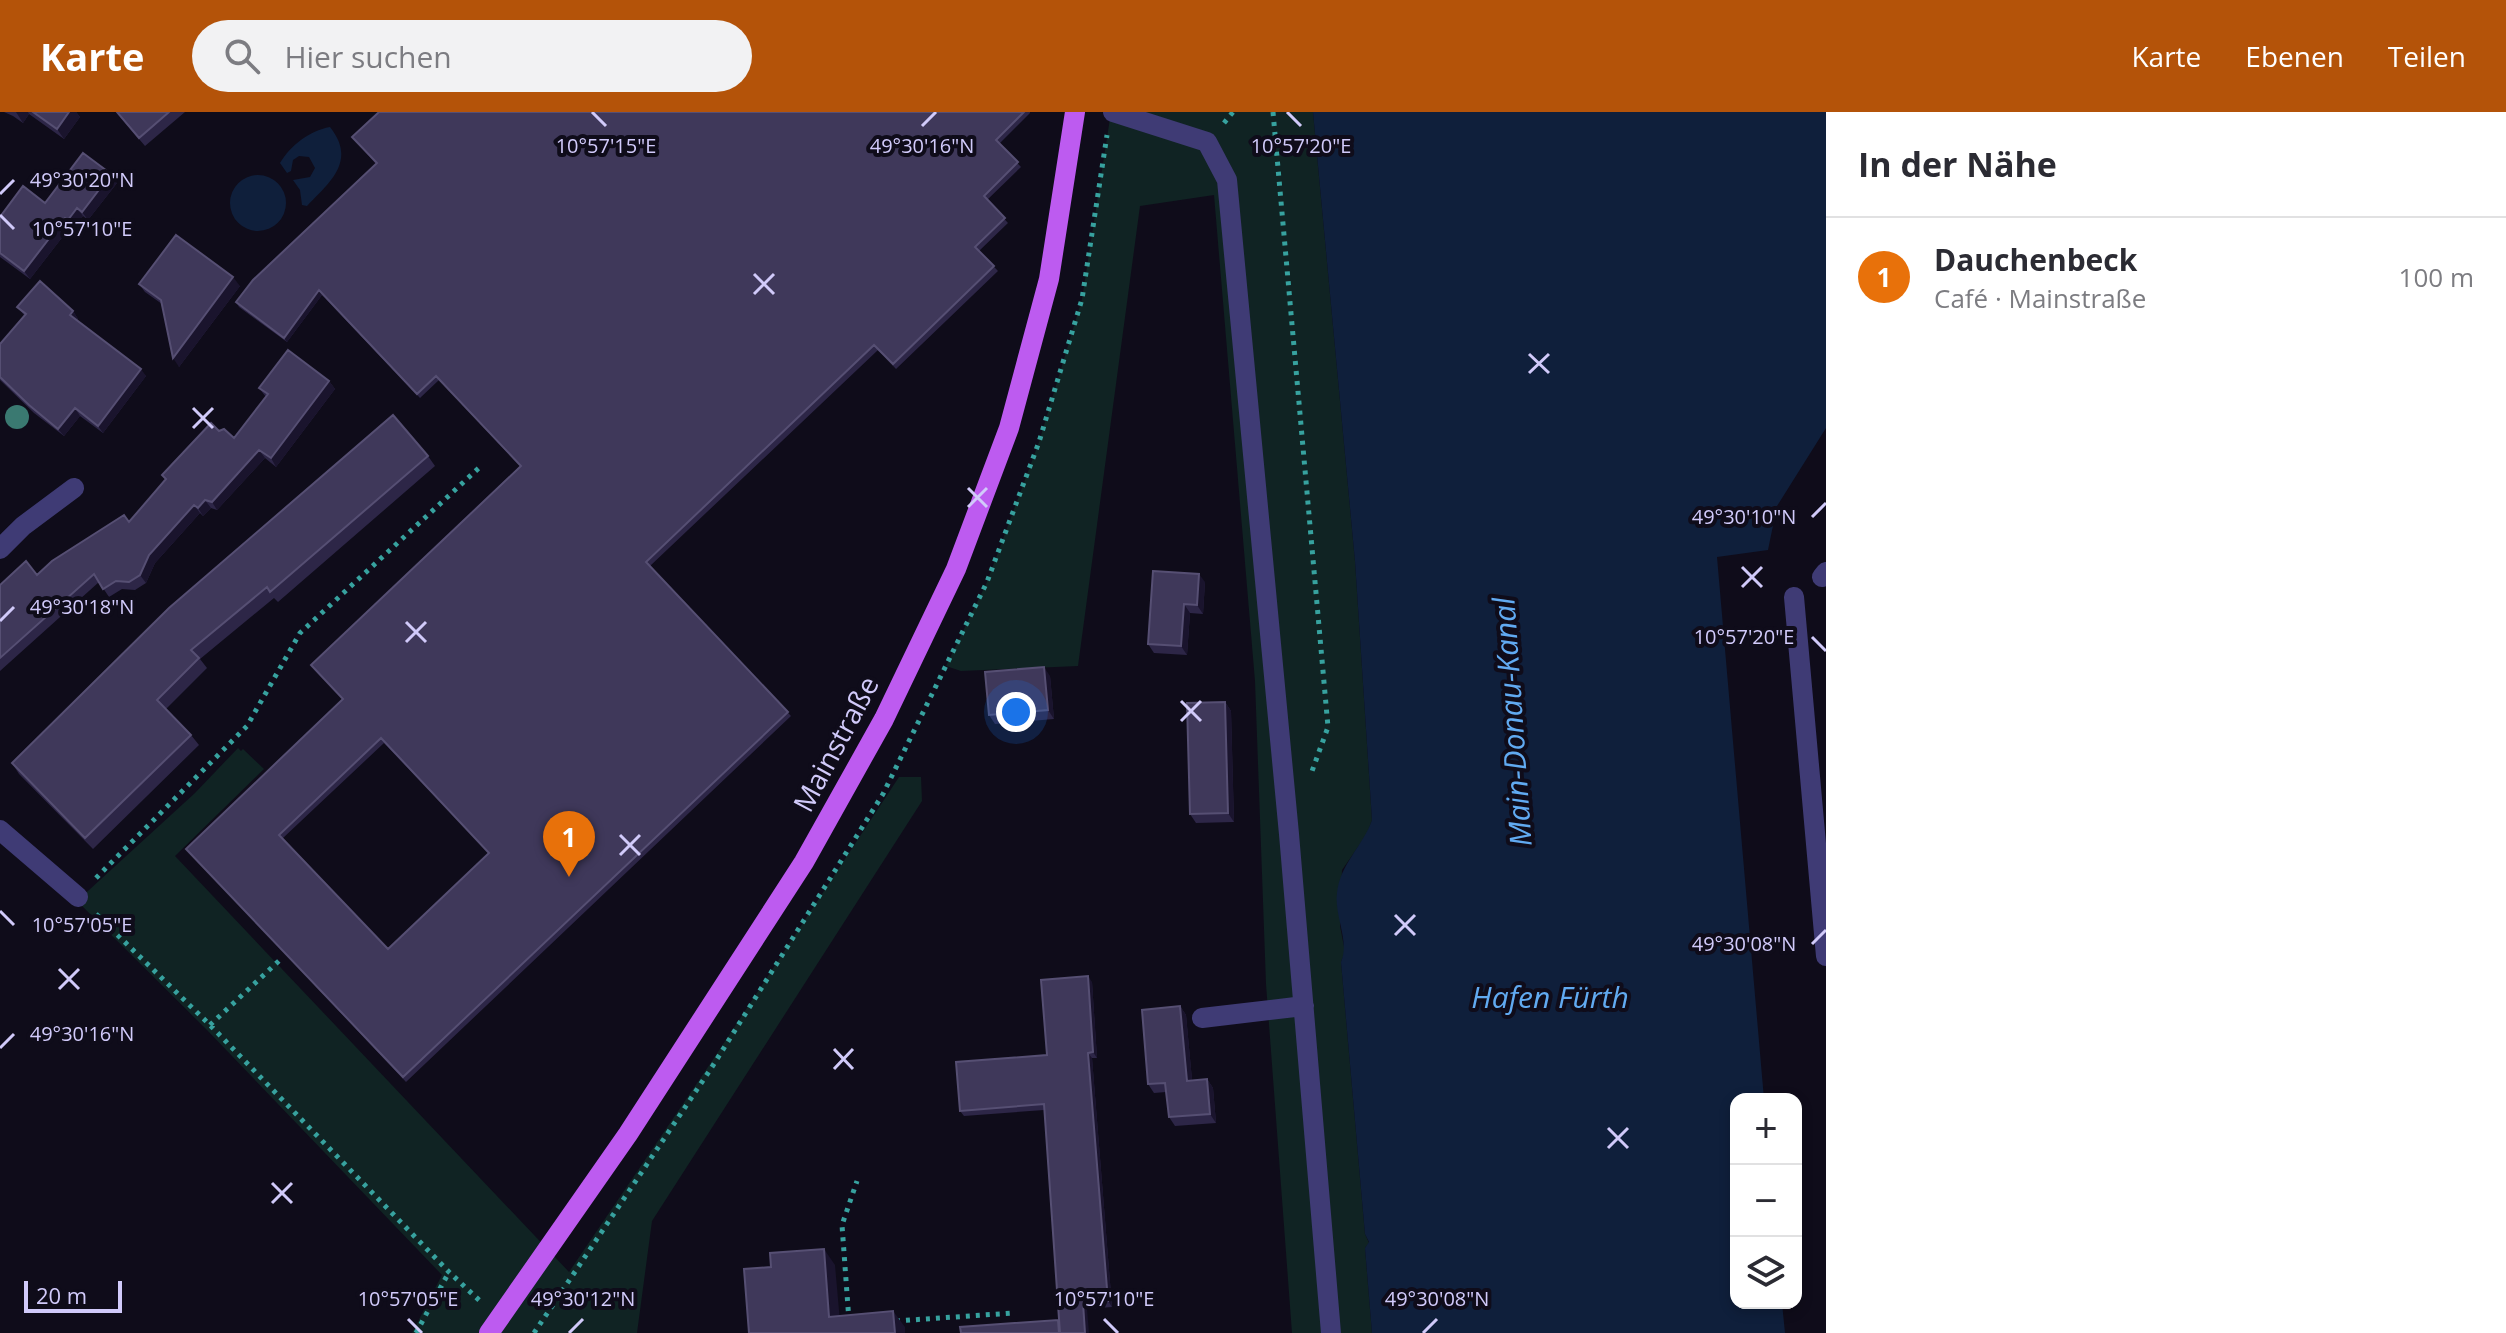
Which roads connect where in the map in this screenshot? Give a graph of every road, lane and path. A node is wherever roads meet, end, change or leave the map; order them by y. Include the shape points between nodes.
1 (1075, 112) edge
2 (1113, 112) edge
3 (1273, 112) edge
4 (481, 466) dead end
5 (74, 488) dead end
6 (0, 549) edge
7 (1794, 597) dead end
8 (1309, 780) dead end
9 (0, 830) edge
10 (78, 897) junction
11 (1826, 956) edge
12 (282, 958) edge
13 (1304, 1006) junction
14 (1202, 1018) dead end
15 (210, 1025) junction
16 (857, 1181) dead end
17 (449, 1272) junction
18 (476, 1298) dead end
19 (1013, 1313) dead end
20 (894, 1321) edge
21 (849, 1324) edge
22 (416, 1333) edge
23 (489, 1333) edge
24 (1331, 1333) edge

1 - 23 main road, Mainstraße via 1049,279 1009,428 956,569 884,719 804,862 669,1072
2 - 13 lane via 1207,142 1227,180
3 - 8 path via 1328,727
4 - 10 path via 300,633 247,726
5 - 6 lane
7 - 11 lane
9 - 10 lane
10 - 15 path
12 - 15 path
13 - 14 lane
13 - 24 lane
15 - 17 path
16 - 21 path via 842,1225
17 - 18 path
17 - 22 path
19 - 20 path

